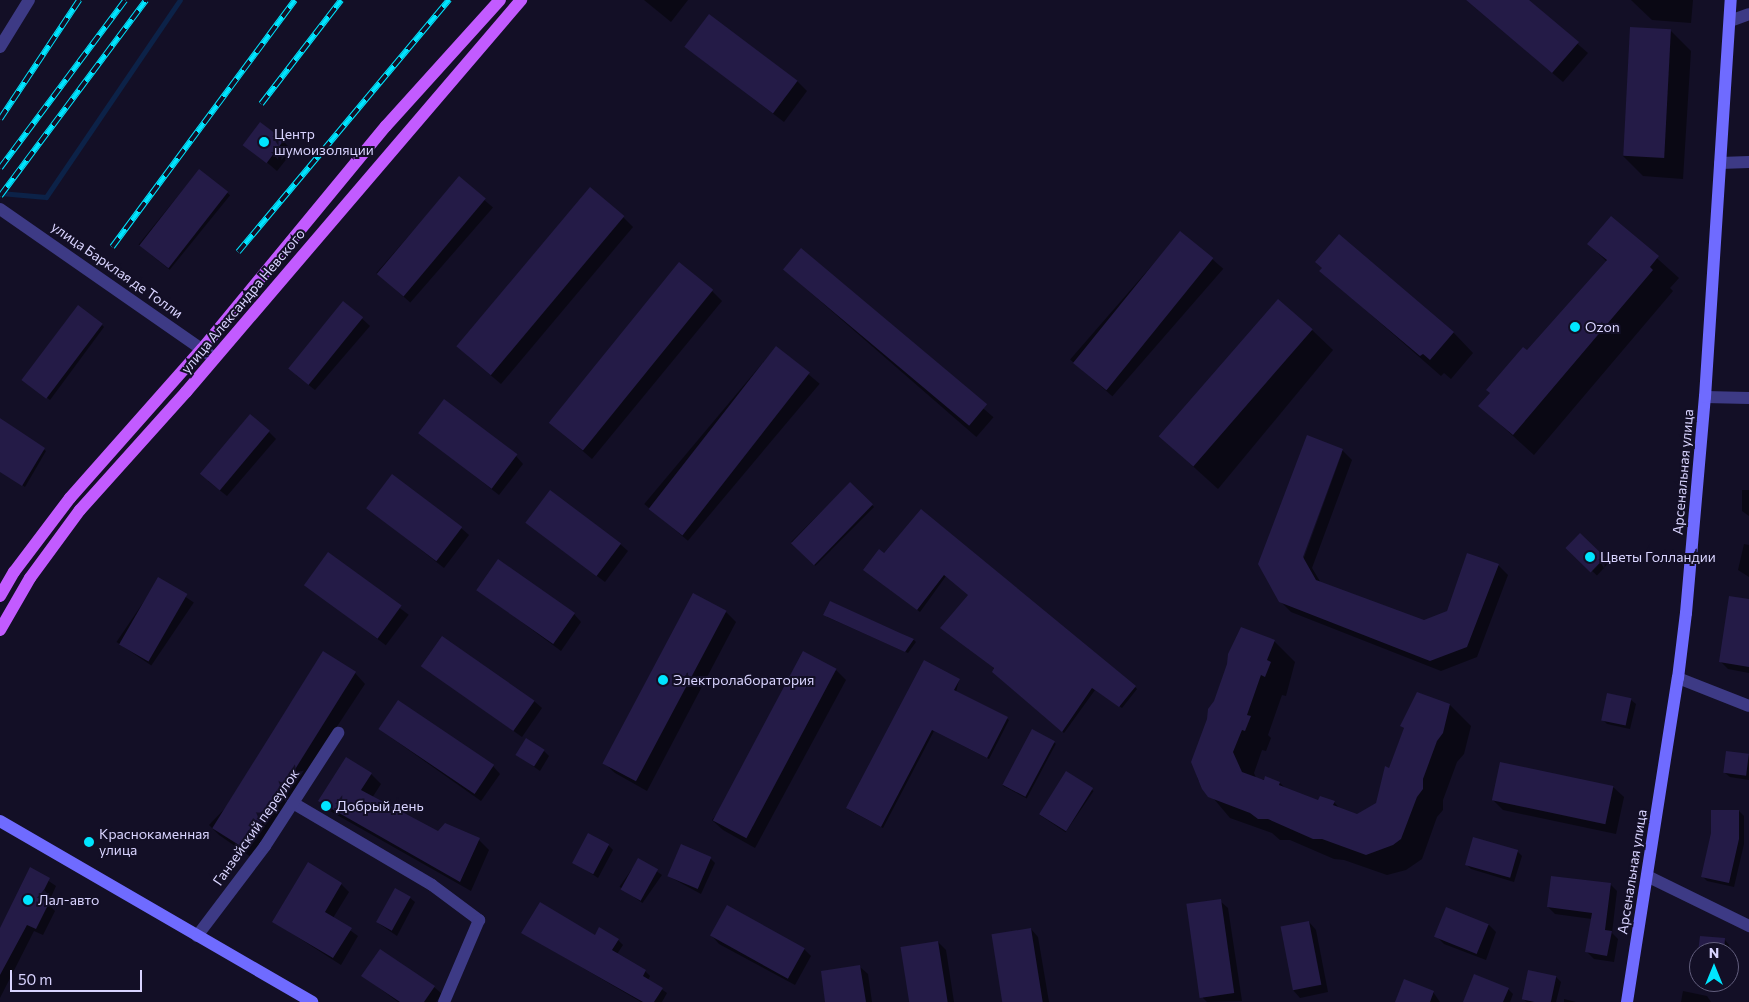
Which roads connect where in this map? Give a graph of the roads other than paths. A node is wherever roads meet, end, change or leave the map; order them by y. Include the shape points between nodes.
1 (29, 0) edge
2 (500, 0) edge
3 (520, 0) edge
4 (1731, 0) edge
5 (1749, 14) edge
6 (1730, 21) junction
7 (0, 48) edge
8 (1720, 162) junction
9 (1749, 162) edge
10 (0, 209) edge
11 (202, 349) junction
12 (214, 358) junction
13 (1705, 397) junction
14 (1749, 398) edge
15 (0, 596) edge
16 (0, 630) edge
17 (1678, 678) junction
18 (1748, 705) edge
19 (338, 734) dead end
20 (293, 803) junction
21 (0, 821) edge
22 (1647, 876) junction
23 (1749, 926) edge
24 (197, 936) junction
25 (312, 1002) edge
26 (444, 1002) edge
27 (1627, 1002) edge

1 - 7 street
2 - 11 main road via 386,126
3 - 12 main road, улица Александра Невского
4 - 6 street, Арсенальная улица
5 - 6 street
6 - 8 street, Арсенальная улица
8 - 9 street
8 - 13 street, Арсенальная улица
10 - 11 street, улица Барклая де Толли via 29,226
11 - 12 street, улица Барклая де Толли
11 - 15 main road via 70,498 14,572
12 - 16 main road, улица Александра Невского via 80,510 30,578
13 - 14 street
13 - 17 street, Арсенальная улица
17 - 18 street
17 - 22 street, Арсенальная улица
19 - 20 street, Ганзейский переулок
20 - 24 street, Ганзейский переулок
20 - 26 street via 432,885 479,920
21 - 24 street
22 - 23 street
22 - 27 street, Арсенальная улица
24 - 25 street

